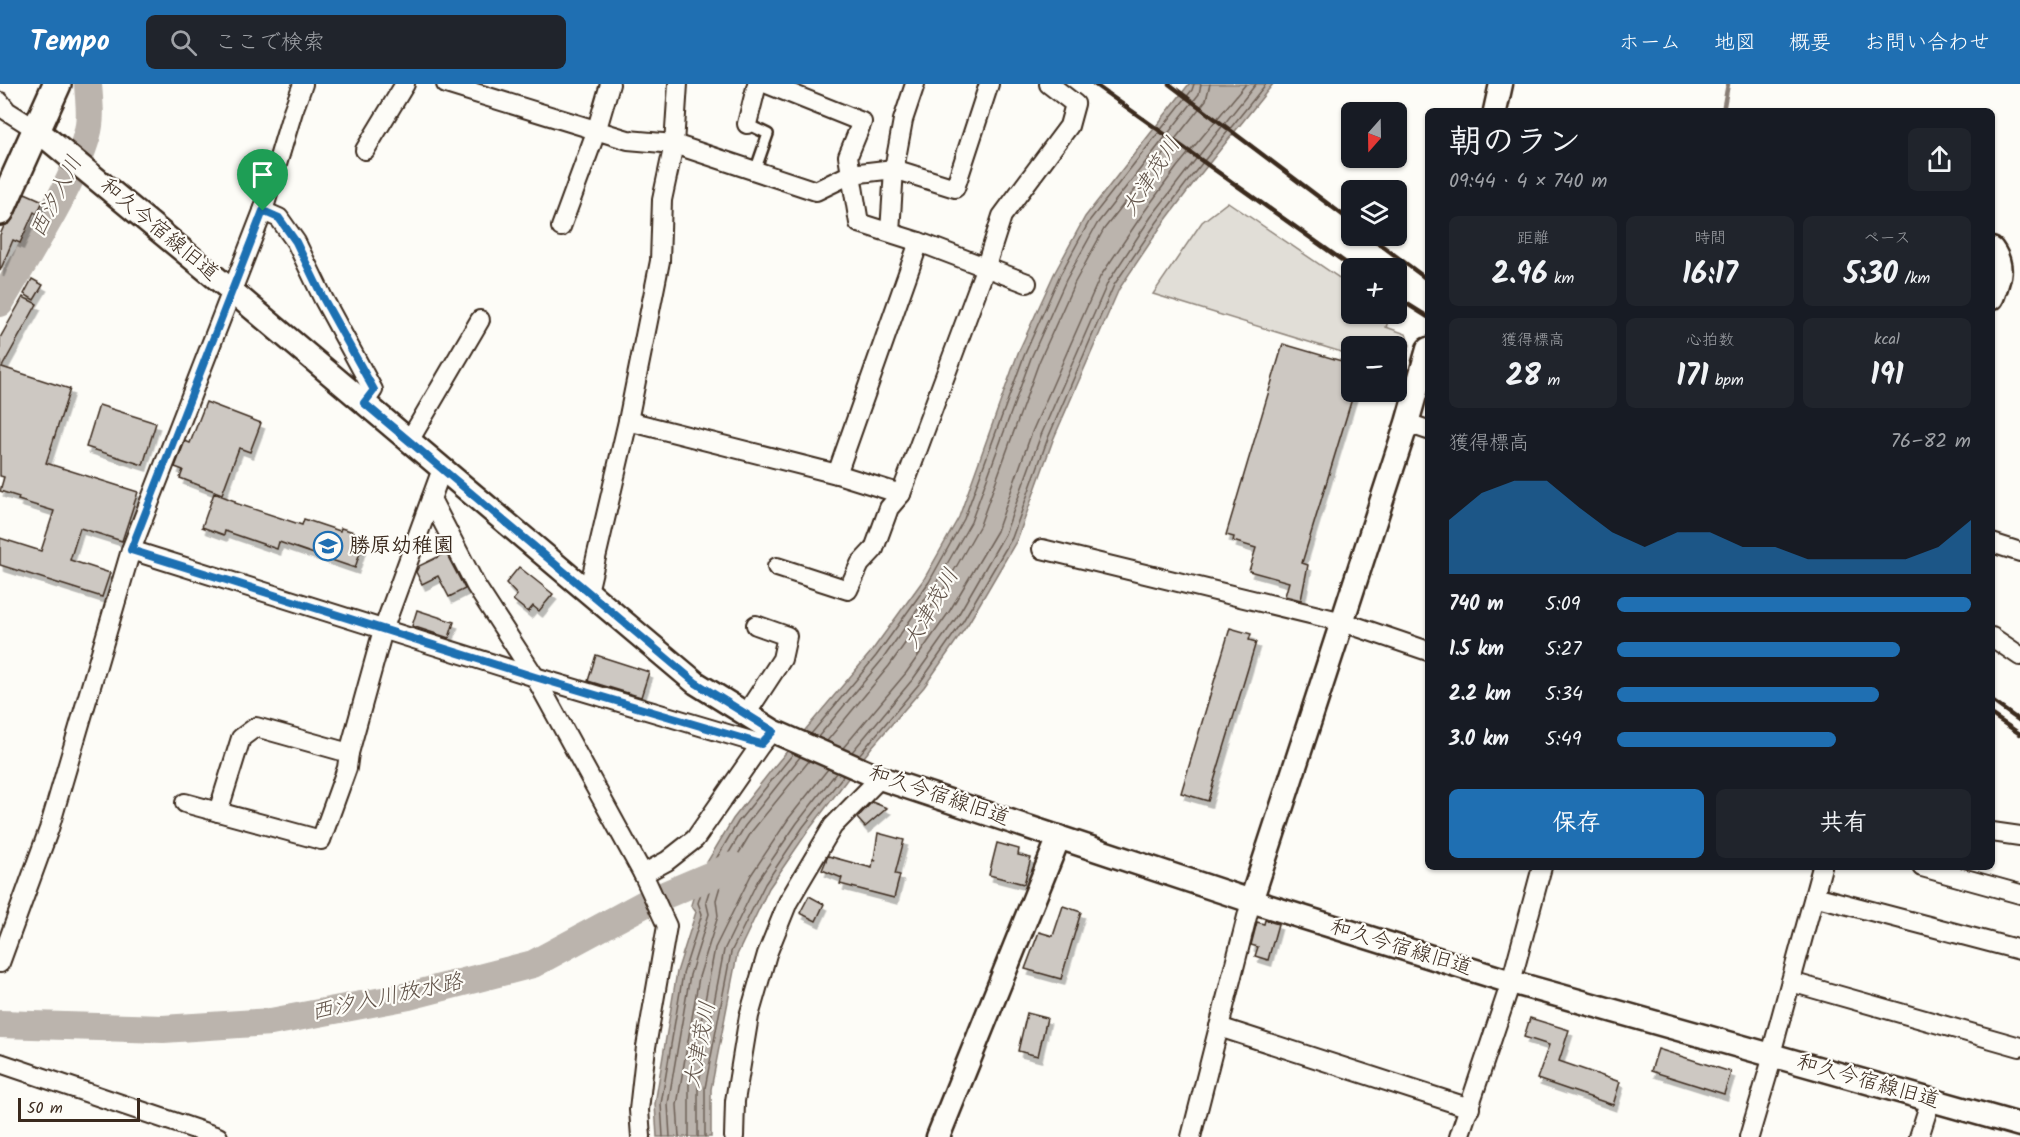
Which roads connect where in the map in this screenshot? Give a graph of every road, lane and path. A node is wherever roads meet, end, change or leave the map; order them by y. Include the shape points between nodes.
1 (57, 84) edge
2 (303, 84) edge
3 (405, 84) edge
4 (446, 84) edge
5 (610, 84) edge
6 (678, 84) edge
7 (758, 84) edge
8 (768, 84) edge
9 (915, 84) edge
10 (989, 84) edge
11 (1050, 84) edge
12 (1501, 84) edge
13 (0, 102) edge
14 (1496, 108) edge
15 (747, 124) joint
16 (37, 130) junction
17 (597, 132) junction
18 (674, 144) junction
19 (365, 150) dead end
20 (894, 168) junction
21 (755, 171) junction
22 (851, 174) junction
23 (0, 211) edge
24 (263, 211) junction
25 (561, 227) dead end
26 (890, 232) junction
27 (920, 242) junction
28 (1995, 254) edge
29 (985, 269) junction
30 (1027, 283) dead end
31 (1995, 290) edge
32 (232, 291) junction
33 (480, 320) dead end
34 (1425, 373) edge
35 (364, 403) junction
36 (628, 421) junction
37 (1418, 426) edge
38 (409, 441) junction
39 (442, 469) junction
40 (837, 474) junction
41 (901, 494) junction
42 (431, 499) junction
43 (1995, 544) edge
44 (1042, 549) dead end
45 (131, 550) junction
46 (2020, 552) edge
47 (777, 567) dead end
48 (588, 592) junction
49 (1343, 622) junction
50 (756, 626) dead end
51 (382, 630) junction
52 (1995, 639) edge
53 (1425, 650) edge
54 (2020, 656) edge
55 (535, 677) junction
56 (746, 714) junction
57 (767, 737) junction
58 (349, 753) junction
59 (880, 778) junction
60 (185, 803) dead end
61 (218, 812) junction
62 (1995, 832) edge
63 (2020, 836) edge
64 (1059, 837) junction
65 (1541, 870) edge
66 (1821, 870) edge
67 (1933, 870) edge
68 (643, 874) junction
69 (2020, 894) edge
70 (1814, 896) junction
71 (1251, 901) junction
72 (2020, 950) edge
73 (0, 963) edge
74 (1511, 982) junction
75 (1791, 982) junction
76 (1219, 1027) junction
77 (2020, 1047) edge
78 (1771, 1054) junction
79 (0, 1063) edge
80 (1931, 1100) junction
81 (1470, 1108) junction
82 (2020, 1125) edge
83 (218, 1137) edge
84 (641, 1137) edge
85 (734, 1137) edge
86 (938, 1137) edge
87 (1191, 1137) edge
88 (1459, 1137) edge
89 (1749, 1137) edge
90 (1918, 1137) edge

1 - 16 main road
2 - 24 street
3 - 19 street
4 - 17 street
5 - 17 street
6 - 18 street
7 - 15 street
8 - 22 street via 862,122 848,156
9 - 20 street
10 - 20 street via 955,188
11 - 29 street via 1075,104 1069,126 1002,216
12 - 14 street
13 - 16 street
15 - 21 lane via 768,134
16 - 23 main road
16 - 32 street, 和久今宿線旧道
17 - 18 street via 628,140
17 - 25 street
18 - 21 street
18 - 36 street via 662,200 660,261
20 - 22 street
20 - 26 street
21 - 22 street via 816,191
22 - 26 street via 859,222
24 - 32 street
24 - 35 street via 279,218 296,242 374,390
26 - 27 street
27 - 29 street
27 - 40 street
28 - 31 street via 2000,261
29 - 30 street
29 - 41 street
32 - 35 street, 和久今宿線旧道
32 - 45 street
33 - 38 street
34 - 37 street
35 - 38 street, 和久今宿線旧道
36 - 40 street
36 - 48 street
37 - 49 street
38 - 39 street, 和久今宿線旧道
39 - 42 street
39 - 48 street, 和久今宿線旧道
40 - 41 street
41 - 47 street via 889,508 874,549 860,564 848,590
42 - 51 street
42 - 55 street via 476,586
43 - 46 street
44 - 49 street
45 - 51 street
45 - 73 street via 49,829
48 - 56 street, 和久今宿線旧道 via 696,683
49 - 53 street
49 - 71 street
50 - 56 street via 787,636 782,659
51 - 55 street
51 - 58 street
52 - 54 street
55 - 57 street
55 - 68 street
56 - 57 street, 和久今宿線旧道
57 - 59 street, 和久今宿線旧道
57 - 68 street via 694,839
58 - 61 street via 256,727 241,738
58 - 61 street via 321,840
59 - 64 street, 和久今宿線旧道
59 - 85 street via 833,826 788,902 767,954 749,1016 735,1101
60 - 61 street
62 - 63 street
64 - 71 street, 和久今宿線旧道
64 - 86 street
65 - 74 street
66 - 70 street
67 - 69 street
68 - 84 street via 668,926 646,1047 639,1110
70 - 72 street
70 - 75 street
71 - 74 street, 和久今宿線旧道
71 - 76 street
74 - 78 street, 和久今宿線旧道
74 - 81 street
75 - 77 street
75 - 78 street
76 - 81 street
76 - 87 street
78 - 80 street, 和久今宿線旧道
78 - 89 street
79 - 83 street
80 - 82 street, 和久今宿線旧道
80 - 90 street
81 - 88 street

